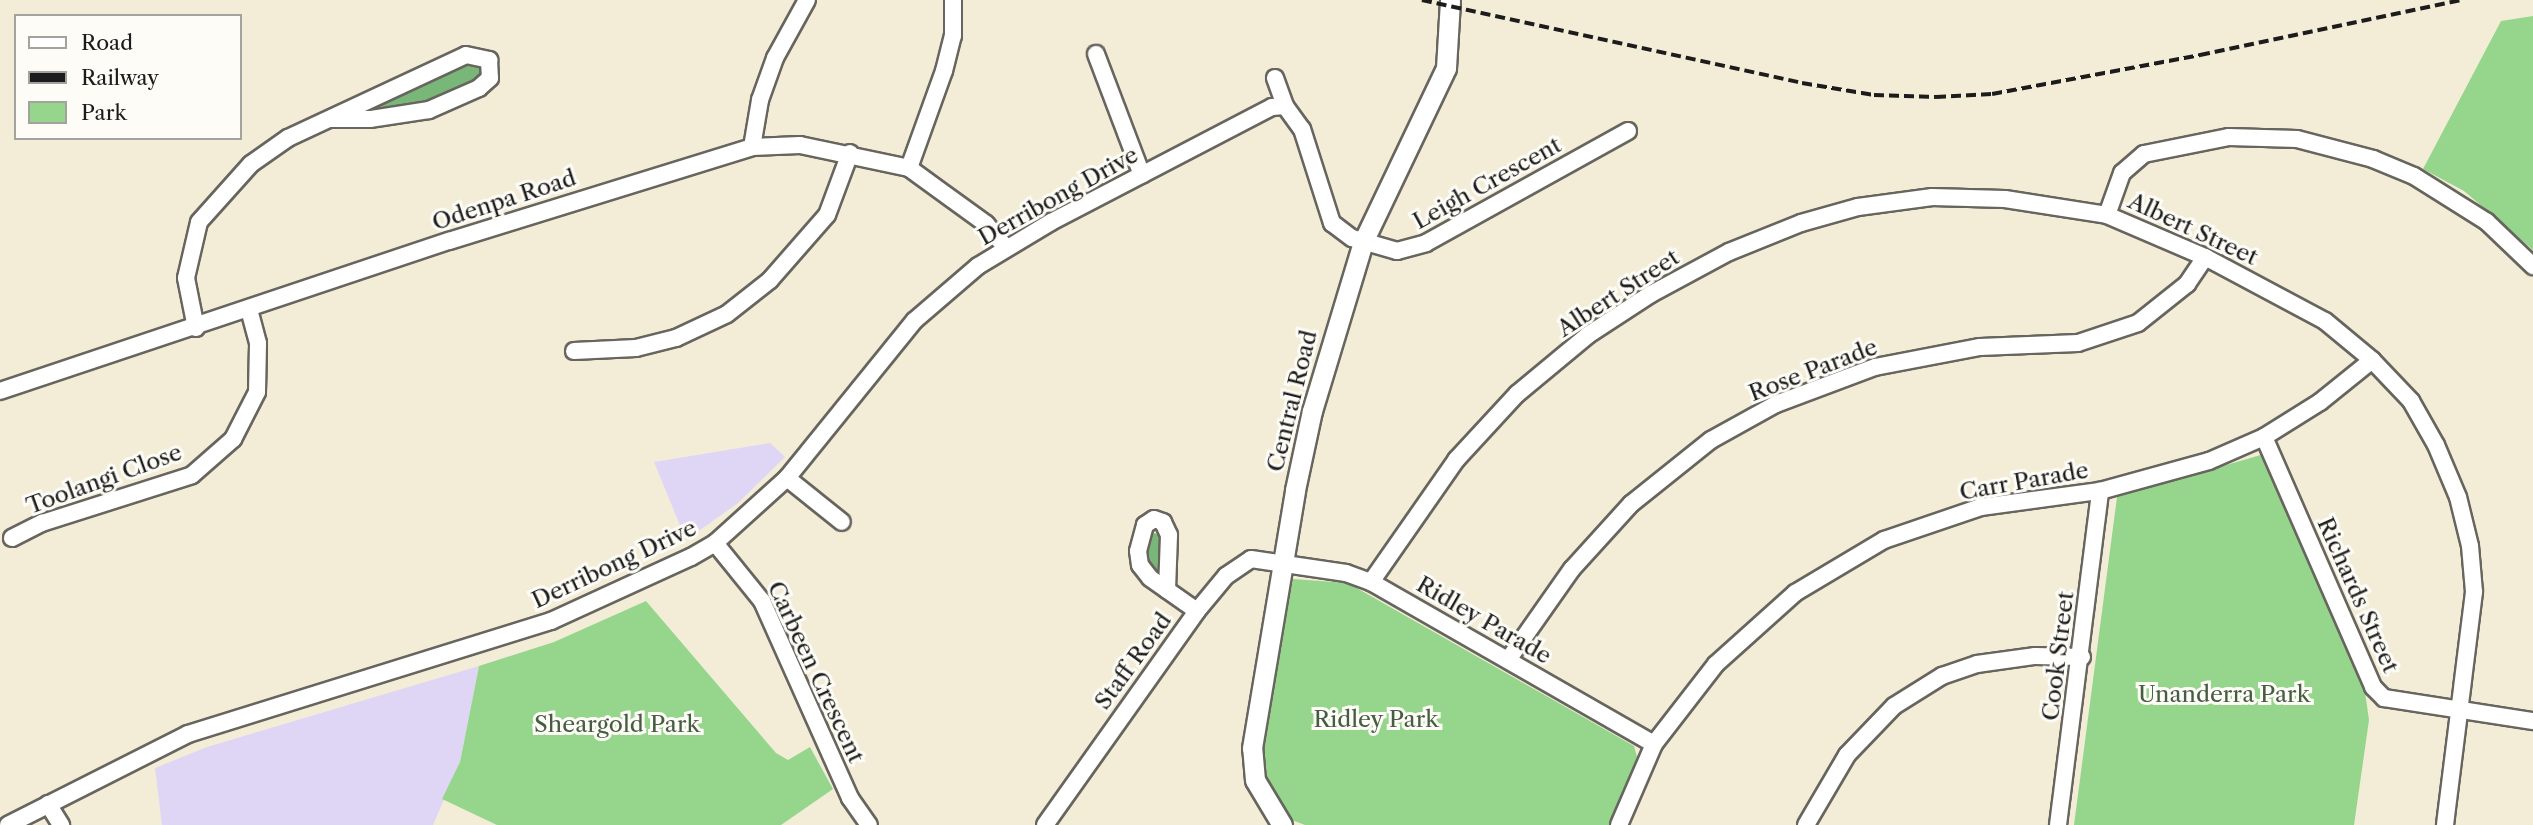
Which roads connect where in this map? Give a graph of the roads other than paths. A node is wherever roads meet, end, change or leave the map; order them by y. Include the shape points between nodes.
1 (807, 0) edge
2 (953, 0) edge
3 (1450, 0) edge
4 (1096, 54) dead end
5 (1275, 78) dead end
6 (1285, 106) junction
7 (331, 119) junction
8 (1628, 131) dead end
9 (752, 146) junction
10 (850, 153) junction
11 (909, 168) junction
12 (1142, 175) junction
13 (2106, 215) junction
14 (1363, 242) junction
15 (1006, 248) junction
16 (2206, 257) junction
17 (2533, 266) edge
18 (249, 310) junction
19 (196, 328) junction
20 (574, 351) dead end
21 (2372, 360) junction
22 (0, 391) edge
23 (2264, 437) junction
24 (787, 478) junction
25 (2100, 491) junction
26 (842, 522) dead end
27 (12, 538) dead end
28 (715, 543) junction
29 (1281, 561) junction
30 (1371, 582) junction
31 (1167, 590) dead end
32 (1197, 611) junction
33 (2082, 657) junction
34 (1508, 660) junction
35 (2460, 711) junction
36 (2533, 721) edge
37 (1654, 744) junction
38 (48, 804) junction
39 (1050, 823) edge
40 (8, 825) edge
41 (61, 825) edge
42 (869, 825) edge
43 (1282, 825) edge
44 (1619, 825) edge
45 (1806, 825) edge
46 (2058, 825) edge
47 (2445, 825) edge

1 - 9 street via 775,58 760,100
2 - 11 street via 950,48
3 - 14 main road, Central Road via 1451,41 1441,80
4 - 12 street
5 - 6 street
6 - 12 street, Derribong Drive via 1272,107
6 - 14 street via 1302,129 1332,223
7 - 7 street via 466,55 488,60 490,78 479,88 429,110 370,119
7 - 19 street via 288,138 251,164 199,222 186,278
8 - 14 street, Leigh Crescent via 1409,251
9 - 10 street, Odenpa Road via 800,145
9 - 18 street, Odenpa Road via 449,241
10 - 11 street, Odenpa Road
10 - 20 street via 827,215 770,280 727,314 676,338 636,348
11 - 15 street, Odenpa Road via 986,224
12 - 15 street, Derribong Drive
13 - 16 street, Albert Street
13 - 17 street via 2122,173 2144,154 2229,137 2297,139 2373,159 2414,176 2487,222
13 - 30 street, Albert Street via 2005,199 1932,197 1824,217 1729,252 1588,335 1517,394 1456,460
14 - 29 main road, Central Road via 1312,411
15 - 24 street, Derribong Drive via 914,321
16 - 21 street, Albert Street via 2325,321
16 - 34 street, Rose Parade via 2187,284 2138,323 2078,343 1980,347 1875,367 1776,404 1711,440 1631,504 1572,569
18 - 19 street, Odenpa Road
18 - 27 street, Toolangi Close via 258,343 257,392 233,439 192,475 42,523
19 - 22 street, Odenpa Road
21 - 23 street, Carr Parade via 2320,402
21 - 35 street, Albert Street via 2411,401 2458,497 2470,546 2474,592
23 - 25 street, Carr Parade via 2209,461
23 - 35 street, Richards Street via 2373,687 2384,698
24 - 26 street
24 - 28 street, Derribong Drive
25 - 33 street, Cook Street
25 - 37 street, Carr Parade via 1981,507 1884,540 1786,602 1716,664
28 - 38 street, Derribong Drive via 551,621 188,734
28 - 42 street, Carbeen Crescent via 762,601 850,798
29 - 30 street, Ridley Parade
29 - 32 street, Staff Road via 1242,563
29 - 43 main road, Central Road via 1252,764 1263,800
30 - 34 street, Ridley Parade
31 - 32 street
32 - 39 street, Staff Road
33 - 45 street via 2035,656 1977,664 1942,676 1894,706 1847,755
33 - 46 street, Cook Street
34 - 37 street, Ridley Parade
35 - 36 street, Richards Street
35 - 47 street, Albert Street
37 - 44 street, Carr Parade
38 - 40 street, Derribong Drive
38 - 41 street

